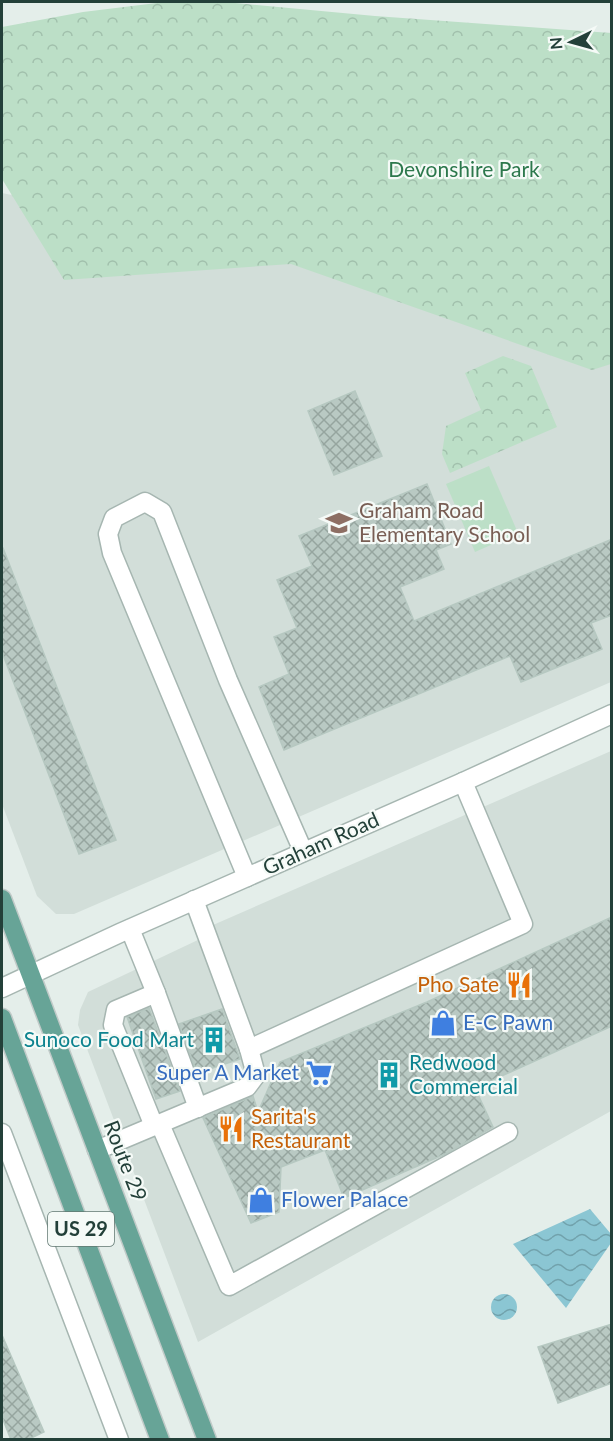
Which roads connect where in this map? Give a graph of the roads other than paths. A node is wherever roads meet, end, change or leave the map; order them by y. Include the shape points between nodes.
1 (612, 714) edge
2 (463, 782) junction
3 (303, 851) junction
4 (247, 877) junction
5 (2, 898) edge
6 (194, 900) junction
7 (130, 928) junction
8 (30, 975) junction
9 (2, 988) edge
10 (156, 993) junction
11 (2, 1018) edge
12 (249, 1049) junction
13 (198, 1108) junction
14 (157, 1125) junction
15 (508, 1132) dead end
16 (2, 1133) edge
17 (97, 1150) junction
18 (119, 1440) edge
19 (160, 1440) edge
20 (207, 1440) edge

1 - 2 street, Graham Road
2 - 3 street, Graham Road
2 - 12 street via 523,924
3 - 4 street, Graham Road
3 - 4 street via 228,680 162,513 145,502 114,518 108,534 112,553
4 - 6 street, Graham Road
5 - 8 main road, Route 29 / US 29
6 - 7 street, Graham Road
6 - 12 street
7 - 8 street, Graham Road
7 - 10 street
8 - 9 street, Graham Road
8 - 17 main road, Route 29 / US 29
10 - 13 street
10 - 14 street via 116,1010 113,1024
11 - 19 main road, US 29
12 - 13 street via 256,1075 247,1087
13 - 14 street
14 - 15 street via 229,1286
14 - 17 street
16 - 18 street
17 - 20 main road, Route 29 / US 29

